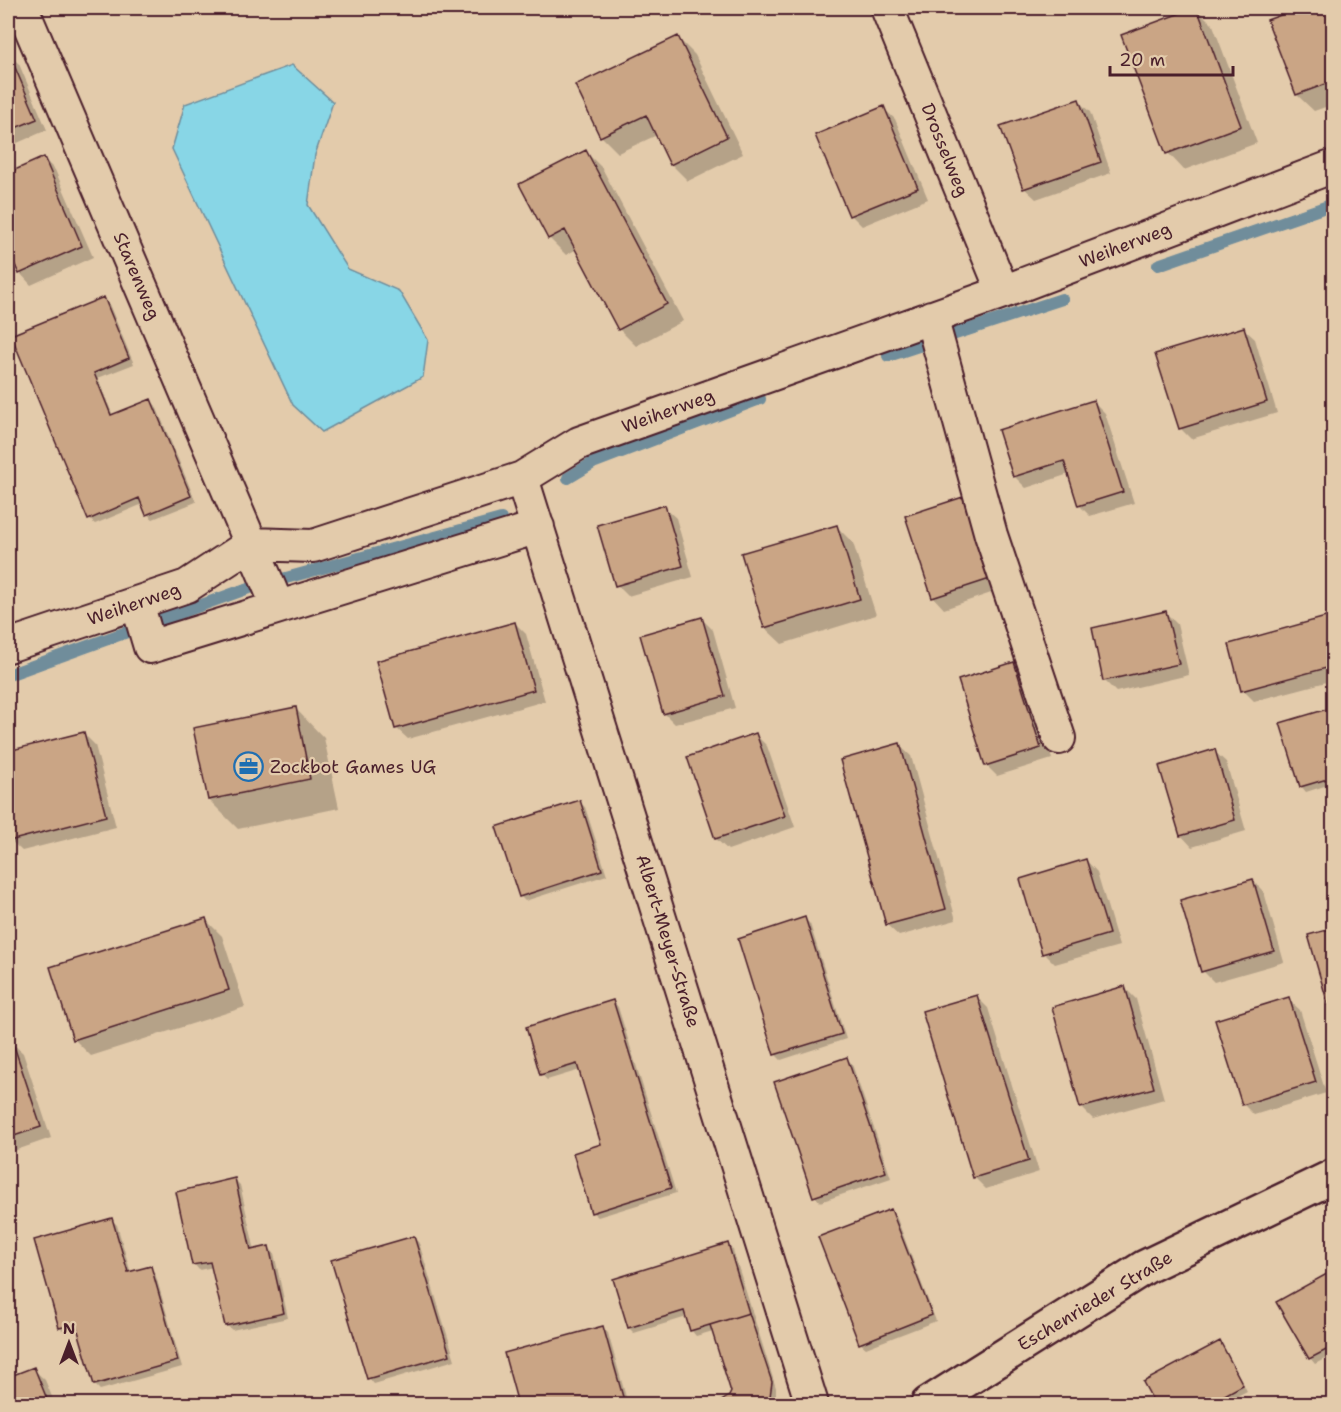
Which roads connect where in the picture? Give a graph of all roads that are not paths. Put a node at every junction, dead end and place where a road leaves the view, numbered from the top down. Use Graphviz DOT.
graph roads {
  1 [pos="22,8"];
  2 [pos="887,8"];
  3 [pos="1334,166"];
  4 [pos="1003,292"];
  5 [pos="935,333"];
  6 [pos="522,478"];
  7 [pos="538,527"];
  8 [pos="255,553"];
  9 [pos="276,603"];
  10 [pos="141,617"];
  11 [pos="8,646"];
  12 [pos="1059,738"];
  13 [pos="1334,1176"];
  14 [pos="812,1404"];
  15 [pos="927,1404"];
  1 -- 8 [label="street, Starenweg"];
  2 -- 4 [label="street, Drosselweg"];
  3 -- 4 [label="street, Weiherweg"];
  4 -- 5 [label="street, Weiherweg"];
  5 -- 6 [label="street, Weiherweg"];
  5 -- 12 [label="street"];
  6 -- 7 [label="street, Albert-Meyer-Straße"];
  6 -- 8 [label="street, Weiherweg"];
  7 -- 9 [label="street"];
  7 -- 14 [label="street, Albert-Meyer-Straße"];
  8 -- 9 [label="street, Starenweg"];
  8 -- 10 [label="street, Weiherweg"];
  9 -- 10 [label="street"];
  10 -- 11 [label="street, Weiherweg"];
  13 -- 15 [label="street, Eschenrieder Straße"];
}
